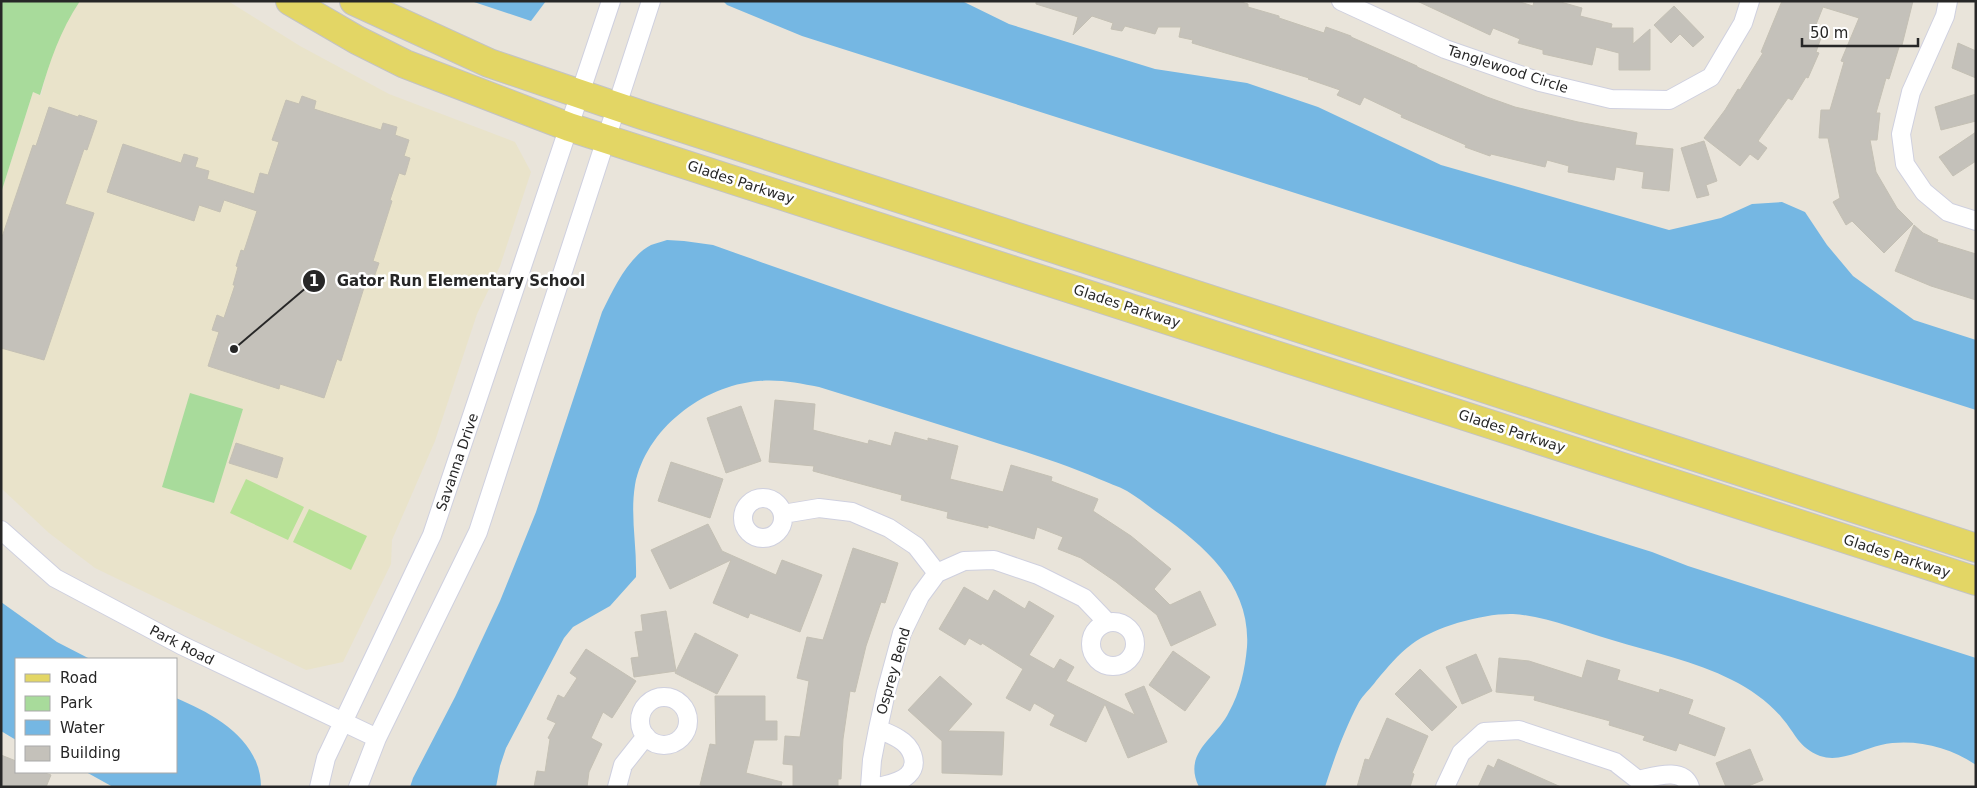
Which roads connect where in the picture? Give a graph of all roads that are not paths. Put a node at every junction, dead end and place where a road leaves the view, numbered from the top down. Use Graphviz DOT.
graph roads {
  1 [pos="290,1"];
  2 [pos="354,1"];
  3 [pos="611,1"];
  4 [pos="652,1"];
  5 [pos="1341,1"];
  6 [pos="1750,1"];
  7 [pos="1948,1"];
  8 [pos="580,94"];
  9 [pos="617,107"];
  10 [pos="569,128"];
  11 [pos="607,138"];
  12 [pos="1976,221"];
  13 [pos="783,514"];
  14 [pos="1,530"];
  15 [pos="1976,548"];
  16 [pos="937,572"];
  17 [pos="1976,581"];
  18 [pos="1107,622"];
  19 [pos="344,721"];
  20 [pos="878,729"];
  21 [pos="646,736"];
  22 [pos="377,738"];
  23 [pos="1640,783"];
  24 [pos="319,787"];
  25 [pos="358,787"];
  26 [pos="617,787"];
  27 [pos="870,787"];
  28 [pos="879,787"];
  29 [pos="1445,787"];
  30 [pos="1690,787"];
  1 -- 10 [label="main road, Glades Parkway"];
  2 -- 8 [label="main road"];
  3 -- 8 [label="street, Savanna Drive"];
  4 -- 9 [label="street"];
  5 -- 6 [label="street, Tanglewood Circle"];
  7 -- 12 [label="street"];
  8 -- 9 [label="main road"];
  8 -- 10 [label="street, Savanna Drive"];
  9 -- 11 [label="street"];
  9 -- 15 [label="main road"];
  10 -- 11 [label="main road, Glades Parkway"];
  10 -- 19 [label="street, Savanna Drive"];
  11 -- 17 [label="main road, Glades Parkway"];
  11 -- 22 [label="street"];
  13 -- 16 [label="street"];
  14 -- 19 [label="street, Park Road"];
  16 -- 18 [label="street"];
  16 -- 20 [label="street, Osprey Bend"];
  19 -- 22 [label="street, Park Road"];
  19 -- 24 [label="street, Savanna Drive"];
  20 -- 27 [label="street, Osprey Bend"];
  20 -- 28 [label="street, Osprey Bend"];
  21 -- 26 [label="street"];
  22 -- 25 [label="street"];
  23 -- 29 [label="street"];
  23 -- 30 [label="street"];
}
